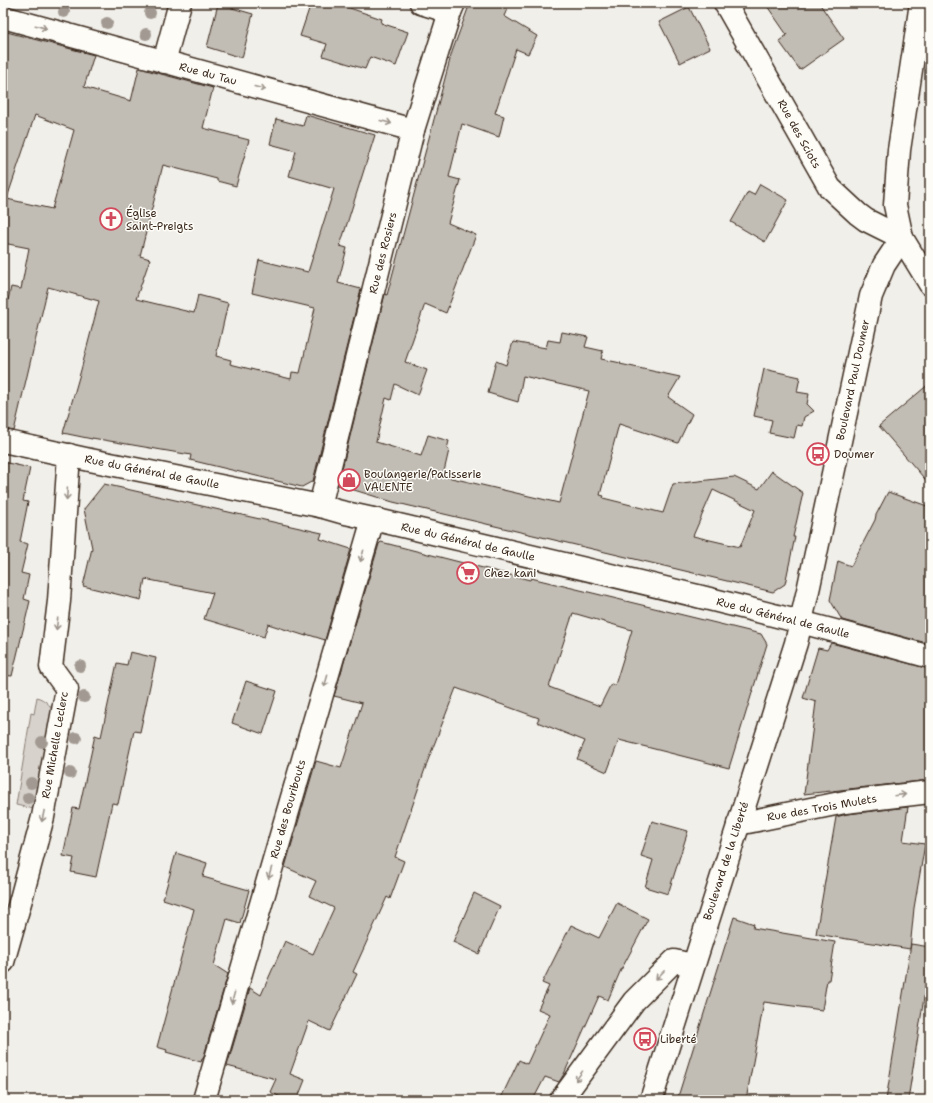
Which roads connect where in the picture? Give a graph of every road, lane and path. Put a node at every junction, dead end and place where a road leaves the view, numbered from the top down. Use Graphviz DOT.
graph roads {
  1 [pos="180,3"];
  2 [pos="422,3"];
  3 [pos="725,3"];
  4 [pos="921,3"];
  5 [pos="452,7"];
  6 [pos="3,17"];
  7 [pos="164,62"];
  8 [pos="413,130"];
  9 [pos="902,238"];
  10 [pos="930,284"];
  11 [pos="3,441"];
  12 [pos="69,455"];
  13 [pos="320,506"];
  14 [pos="373,519"];
  15 [pos="800,622"];
  16 [pos="930,657"];
  17 [pos="930,792"];
  18 [pos="738,824"];
  19 [pos="3,962"];
  20 [pos="694,965"];
  21 [pos="204,1100"];
  22 [pos="561,1100"];
  23 [pos="651,1100"];
  1 -- 7 [label="street"];
  2 -- 5 [label="street"];
  3 -- 9 [label="street, Rue des Sciots"];
  4 -- 9 [label="street"];
  5 -- 8 [label="street, Rue des Rosiers"];
  6 -- 7 [label="street, Rue du Tau, one-way"];
  7 -- 8 [label="street, Rue du Tau, one-way"];
  8 -- 13 [label="street, Rue des Rosiers"];
  9 -- 10 [label="street"];
  9 -- 15 [label="street, Boulevard Paul Doumer"];
  11 -- 12 [label="street, Rue du Général de Gaulle"];
  12 -- 13 [label="street, Rue du Général de Gaulle"];
  12 -- 19 [label="street, Rue Michelle Leclerc, one-way"];
  13 -- 14 [label="street, Rue du Général de Gaulle"];
  14 -- 15 [label="street, Rue du Général de Gaulle"];
  14 -- 21 [label="street, Rue des Bouribouts, one-way"];
  15 -- 16 [label="street, Rue du Général de Gaulle"];
  15 -- 18 [label="street, Boulevard de la Liberté"];
  18 -- 17 [label="street, Rue des Trois Mulets, one-way"];
  18 -- 20 [label="street, Boulevard de la Liberté"];
  20 -- 22 [label="street, one-way"];
  20 -- 23 [label="street, Boulevard de la Liberté"];
}
